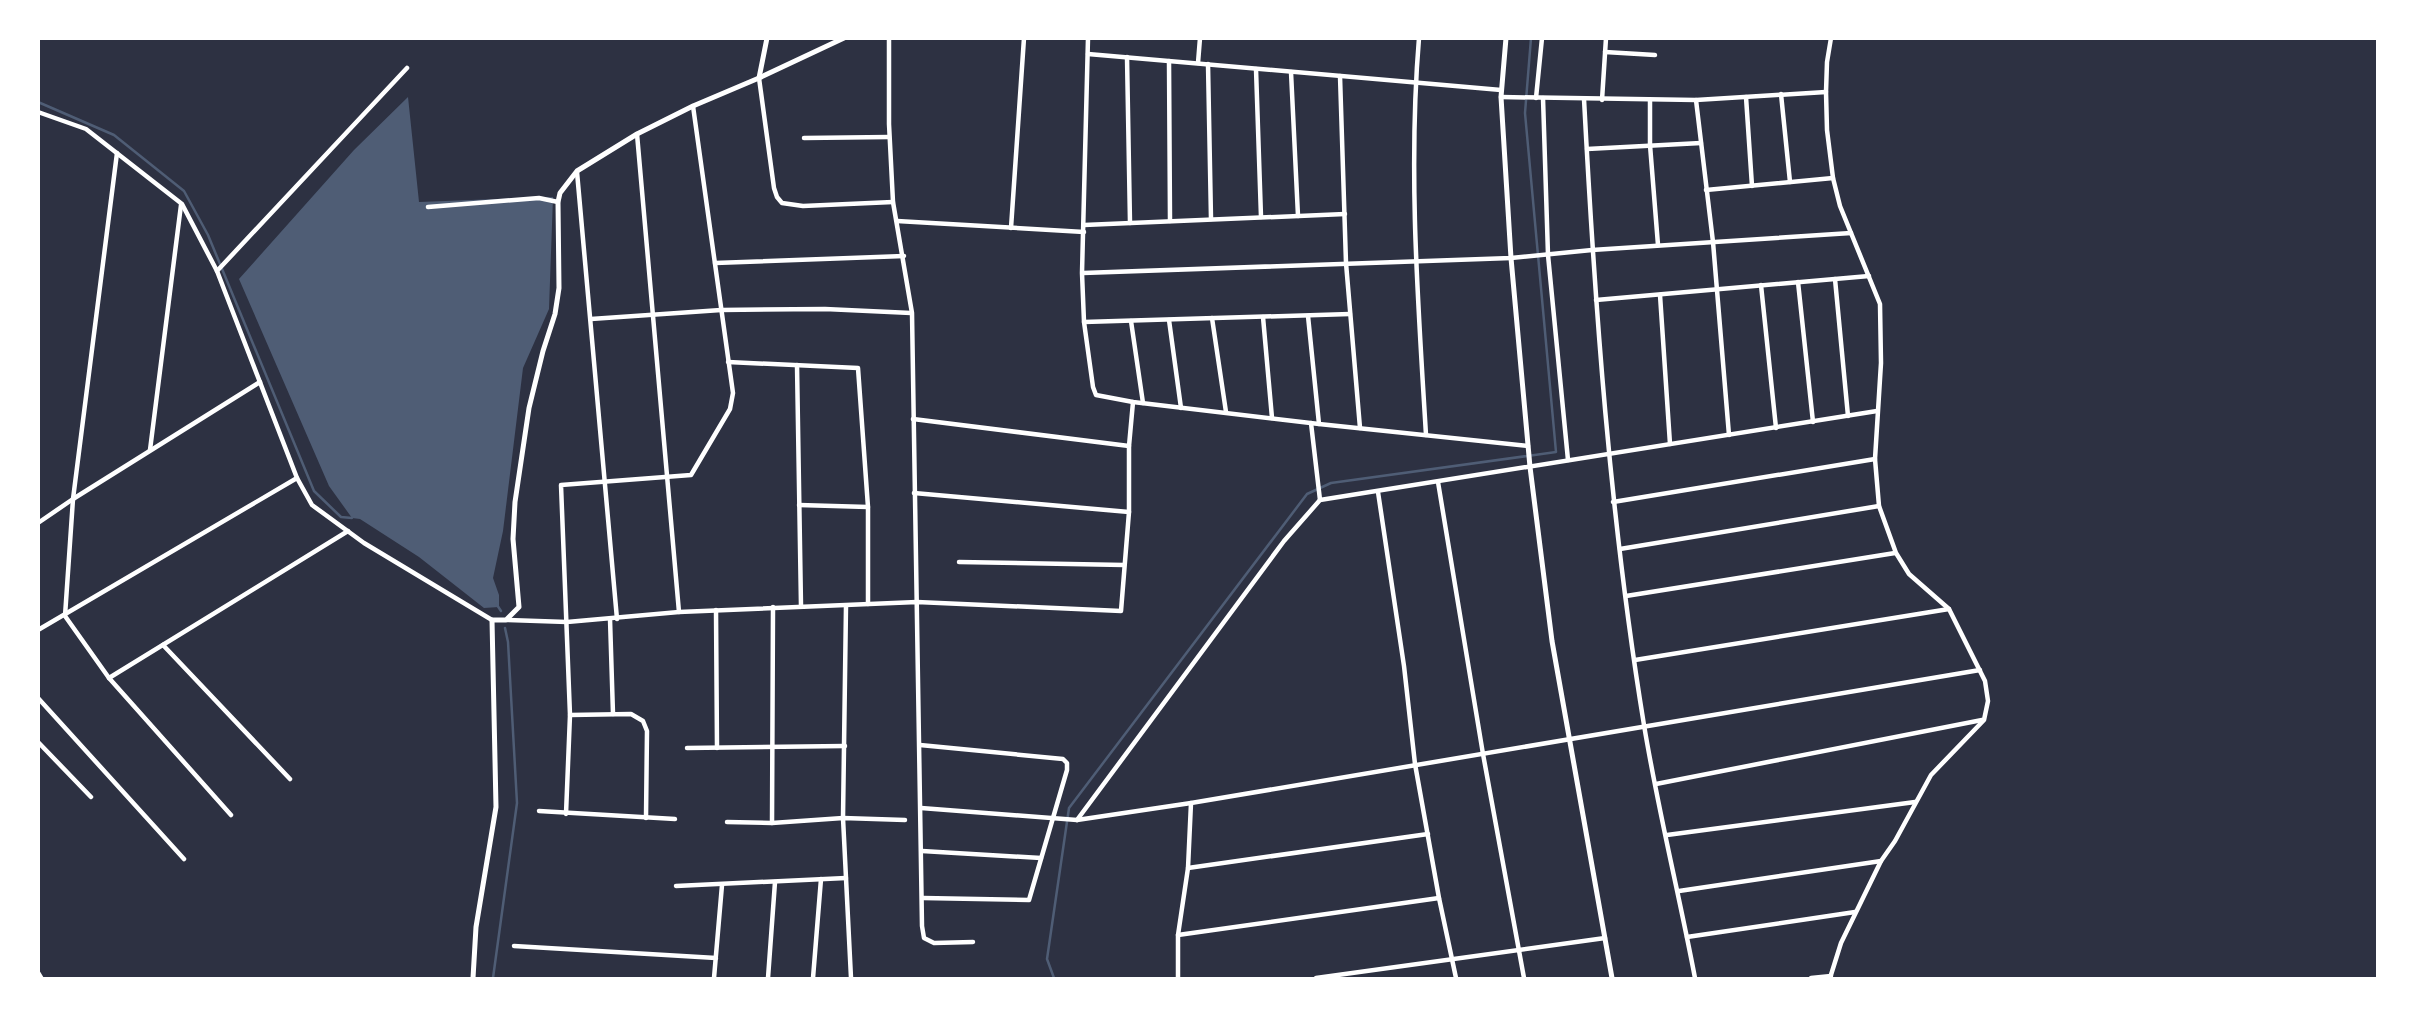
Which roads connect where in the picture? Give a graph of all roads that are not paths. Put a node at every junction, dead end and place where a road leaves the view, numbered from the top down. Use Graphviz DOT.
graph roads {
  1 [pos="767,38"];
  2 [pos="844,38"];
  3 [pos="889,38"];
  4 [pos="1024,38"];
  5 [pos="1088,38"];
  6 [pos="1200,38"];
  7 [pos="1419,38"];
  8 [pos="1506,38"];
  9 [pos="1542,38"];
  10 [pos="1606,38"];
  11 [pos="1831,38"];
  12 [pos="1605,52"];
  13 [pos="1088,54"];
  14 [pos="1655,55"];
  15 [pos="1127,57"];
  16 [pos="1170,61"];
  17 [pos="1198,63"];
  18 [pos="1208,64"];
  19 [pos="407,68"];
  20 [pos="1256,69"];
  21 [pos="1291,72"];
  22 [pos="1340,76"];
  23 [pos="759,78"];
  24 [pos="1415,83"];
  25 [pos="1826,92"];
  26 [pos="1501,93"];
  27 [pos="1781,94"];
  28 [pos="1746,97"];
  29 [pos="1539,98"];
  30 [pos="1584,99"];
  31 [pos="1602,100"];
  32 [pos="1650,100"];
  33 [pos="1696,100"];
  34 [pos="693,106"];
  35 [pos="38,112"];
  36 [pos="637,134"];
  37 [pos="889,137"];
  38 [pos="804,138"];
  39 [pos="1701,143"];
  40 [pos="1650,145"];
  41 [pos="1587,149"];
  42 [pos="117,153"];
  43 [pos="577,171"];
  44 [pos="1833,178"];
  45 [pos="1790,182"];
  46 [pos="1752,186"];
  47 [pos="1706,190"];
  48 [pos="558,202"];
  49 [pos="893,202"];
  50 [pos="182,204"];
  51 [pos="428,207"];
  52 [pos="1345,214"];
  53 [pos="1298,216"];
  54 [pos="1261,217"];
  55 [pos="1210,219"];
  56 [pos="897,221"];
  57 [pos="1170,221"];
  58 [pos="1130,223"];
  59 [pos="1084,225"];
  60 [pos="1011,228"];
  61 [pos="1084,232"];
  62 [pos="1850,233"];
  63 [pos="1713,242"];
  64 [pos="1658,245"];
  65 [pos="1592,250"];
  66 [pos="1548,255"];
  67 [pos="904,256"];
  68 [pos="1511,258"];
  69 [pos="1415,261"];
  70 [pos="715,263"];
  71 [pos="1346,263"];
  72 [pos="217,271"];
  73 [pos="1082,273"];
  74 [pos="1869,276"];
  75 [pos="1835,279"];
  76 [pos="1798,282"];
  77 [pos="1761,285"];
  78 [pos="1716,289"];
  79 [pos="1660,295"];
  80 [pos="1596,300"];
  81 [pos="721,310"];
  82 [pos="912,313"];
  83 [pos="1350,314"];
  84 [pos="653,316"];
  85 [pos="1308,316"];
  86 [pos="1263,317"];
  87 [pos="1212,318"];
  88 [pos="591,319"];
  89 [pos="1169,320"];
  90 [pos="1131,321"];
  91 [pos="1084,322"];
  92 [pos="729,362"];
  93 [pos="797,365"];
  94 [pos="260,382"];
  95 [pos="1133,402"];
  96 [pos="1143,403"];
  97 [pos="1181,408"];
  98 [pos="1877,411"];
  99 [pos="1226,412"];
  100 [pos="1848,416"];
  101 [pos="1272,418"];
  102 [pos="913,419"];
  103 [pos="1813,422"];
  104 [pos="1311,423"];
  105 [pos="1319,424"];
  106 [pos="1360,428"];
  107 [pos="1776,428"];
  108 [pos="1426,435"];
  109 [pos="1729,435"];
  110 [pos="1670,444"];
  111 [pos="1129,446"];
  112 [pos="1529,446"];
  113 [pos="150,451"];
  114 [pos="1609,455"];
  115 [pos="1875,459"];
  116 [pos="1568,461"];
  117 [pos="1530,467"];
  118 [pos="297,478"];
  119 [pos="667,478"];
  120 [pos="605,482"];
  121 [pos="1438,482"];
  122 [pos="1377,492"];
  123 [pos="915,493"];
  124 [pos="73,499"];
  125 [pos="1320,500"];
  126 [pos="1614,502"];
  127 [pos="799,505"];
  128 [pos="1879,506"];
  129 [pos="867,507"];
  130 [pos="1129,512"];
  131 [pos="38,523"];
  132 [pos="348,531"];
  133 [pos="1620,549"];
  134 [pos="1895,553"];
  135 [pos="959,562"];
  136 [pos="1124,565"];
  137 [pos="1626,596"];
  138 [pos="917,602"];
  139 [pos="868,604"];
  140 [pos="801,606"];
  141 [pos="846,606"];
  142 [pos="773,607"];
  143 [pos="1949,609"];
  144 [pos="716,610"];
  145 [pos="679,612"];
  146 [pos="65,616"];
  147 [pos="610,619"];
  148 [pos="617,619"];
  149 [pos="492,620"];
  150 [pos="506,620"];
  151 [pos="567,622"];
  152 [pos="38,630"];
  153 [pos="163,645"];
  154 [pos="1635,660"];
  155 [pos="1980,670"];
  156 [pos="109,678"];
  157 [pos="38,698"];
  158 [pos="613,714"];
  159 [pos="570,715"];
  160 [pos="1984,720"];
  161 [pos="1644,726"];
  162 [pos="1570,738"];
  163 [pos="38,742"];
  164 [pos="920,745"];
  165 [pos="845,746"];
  166 [pos="687,748"];
  167 [pos="717,748"];
  168 [pos="772,748"];
  169 [pos="1483,754"];
  170 [pos="1415,764"];
  171 [pos="290,779"];
  172 [pos="1656,784"];
  173 [pos="91,797"];
  174 [pos="1915,802"];
  175 [pos="1191,803"];
  176 [pos="921,808"];
  177 [pos="539,811"];
  178 [pos="566,814"];
  179 [pos="230,815"];
  180 [pos="646,818"];
  181 [pos="843,818"];
  182 [pos="675,819"];
  183 [pos="1056,819"];
  184 [pos="905,820"];
  185 [pos="1074,820"];
  186 [pos="727,822"];
  187 [pos="772,823"];
  188 [pos="1428,834"];
  189 [pos="1667,835"];
  190 [pos="922,850"];
  191 [pos="1041,858"];
  192 [pos="184,859"];
  193 [pos="1881,861"];
  194 [pos="1188,868"];
  195 [pos="846,878"];
  196 [pos="821,879"];
  197 [pos="775,882"];
  198 [pos="722,885"];
  199 [pos="676,886"];
  200 [pos="1679,891"];
  201 [pos="923,898"];
  202 [pos="1439,898"];
  203 [pos="1855,912"];
  204 [pos="1178,935"];
  205 [pos="1687,937"];
  206 [pos="1605,938"];
  207 [pos="973,942"];
  208 [pos="514,946"];
  209 [pos="1518,951"];
  210 [pos="716,958"];
  211 [pos="1452,959"];
  212 [pos="38,973"];
  213 [pos="1831,977"];
  214 [pos="41,978"];
  215 [pos="473,978"];
  216 [pos="714,978"];
  217 [pos="768,978"];
  218 [pos="813,978"];
  219 [pos="851,978"];
  220 [pos="1178,978"];
  221 [pos="1316,978"];
  222 [pos="1456,978"];
  223 [pos="1524,978"];
  224 [pos="1612,978"];
  225 [pos="1695,978"];
  226 [pos="1811,978"];
  1 -- 23 [label="street"];
  2 -- 23 [label="street"];
  3 -- 37 [label="street"];
  4 -- 60 [label="street"];
  5 -- 13 [label="street"];
  6 -- 17 [label="street"];
  7 -- 24 [label="street"];
  8 -- 26 [label="street"];
  9 -- 29 [label="street"];
  10 -- 12 [label="street"];
  11 -- 25 [label="street"];
  12 -- 14 [label="street"];
  12 -- 31 [label="street"];
  13 -- 15 [label="street"];
  13 -- 59 [label="street"];
  15 -- 16 [label="street"];
  15 -- 58 [label="street"];
  16 -- 17 [label="street"];
  16 -- 57 [label="street"];
  17 -- 18 [label="street"];
  18 -- 20 [label="street"];
  18 -- 55 [label="street"];
  19 -- 72 [label="street"];
  20 -- 21 [label="street"];
  20 -- 54 [label="street"];
  21 -- 22 [label="street"];
  21 -- 53 [label="street"];
  22 -- 24 [label="street"];
  22 -- 52 [label="street"];
  23 -- 34 [label="street"];
  23 -- 49 [label="street"];
  24 -- 26 [label="street"];
  24 -- 69 [label="street"];
  25 -- 27 [label="street"];
  25 -- 44 [label="street"];
  26 -- 29 [label="street"];
  26 -- 68 [label="street"];
  27 -- 28 [label="street"];
  27 -- 45 [label="street"];
  28 -- 33 [label="street"];
  28 -- 46 [label="street"];
  29 -- 30 [label="street"];
  29 -- 66 [label="street"];
  30 -- 31 [label="street"];
  30 -- 41 [label="street"];
  31 -- 32 [label="street"];
  32 -- 33 [label="street"];
  32 -- 40 [label="street"];
  33 -- 39 [label="street"];
  34 -- 36 [label="street"];
  34 -- 70 [label="street"];
  35 -- 42 [label="street"];
  36 -- 43 [label="street"];
  36 -- 84 [label="street"];
  37 -- 38 [label="street"];
  37 -- 49 [label="street"];
  39 -- 40 [label="street"];
  39 -- 47 [label="street"];
  40 -- 41 [label="street"];
  40 -- 64 [label="street"];
  41 -- 65 [label="street"];
  42 -- 50 [label="street"];
  42 -- 124 [label="street"];
  43 -- 48 [label="street"];
  43 -- 88 [label="street"];
  44 -- 45 [label="street"];
  44 -- 62 [label="street"];
  45 -- 46 [label="street"];
  46 -- 47 [label="street"];
  47 -- 63 [label="street"];
  48 -- 51 [label="street"];
  48 -- 150 [label="street"];
  49 -- 56 [label="street"];
  50 -- 72 [label="street"];
  50 -- 113 [label="street"];
  52 -- 53 [label="street"];
  52 -- 71 [label="street"];
  53 -- 54 [label="street"];
  54 -- 55 [label="street"];
  55 -- 57 [label="street"];
  56 -- 60 [label="street"];
  56 -- 67 [label="street"];
  57 -- 58 [label="street"];
  58 -- 59 [label="street"];
  59 -- 61 [label="street"];
  60 -- 61 [label="street"];
  61 -- 73 [label="street"];
  62 -- 63 [label="street"];
  62 -- 74 [label="street"];
  63 -- 64 [label="street"];
  63 -- 78 [label="street"];
  64 -- 65 [label="street"];
  65 -- 66 [label="street"];
  65 -- 80 [label="street"];
  66 -- 68 [label="street"];
  66 -- 116 [label="street"];
  67 -- 70 [label="street"];
  67 -- 82 [label="street"];
  68 -- 69 [label="street"];
  68 -- 112 [label="street"];
  69 -- 71 [label="street"];
  69 -- 108 [label="street"];
  70 -- 81 [label="street"];
  71 -- 73 [label="street"];
  71 -- 83 [label="street"];
  72 -- 94 [label="street"];
  73 -- 91 [label="street"];
  74 -- 75 [label="street"];
  74 -- 98 [label="street"];
  75 -- 76 [label="street"];
  75 -- 100 [label="street"];
  76 -- 77 [label="street"];
  76 -- 103 [label="street"];
  77 -- 78 [label="street"];
  77 -- 107 [label="street"];
  78 -- 79 [label="street"];
  78 -- 109 [label="street"];
  79 -- 80 [label="street"];
  79 -- 110 [label="street"];
  80 -- 114 [label="street"];
  81 -- 82 [label="street"];
  81 -- 84 [label="street"];
  81 -- 92 [label="street"];
  82 -- 102 [label="street"];
  83 -- 85 [label="street"];
  83 -- 106 [label="street"];
  84 -- 88 [label="street"];
  84 -- 119 [label="street"];
  85 -- 86 [label="street"];
  85 -- 105 [label="street"];
  86 -- 87 [label="street"];
  86 -- 101 [label="street"];
  87 -- 89 [label="street"];
  87 -- 99 [label="street"];
  88 -- 120 [label="street"];
  89 -- 90 [label="street"];
  89 -- 97 [label="street"];
  90 -- 91 [label="street"];
  90 -- 96 [label="street"];
  91 -- 95 [label="street"];
  92 -- 93 [label="street"];
  92 -- 119 [label="street"];
  93 -- 127 [label="street"];
  93 -- 129 [label="street"];
  94 -- 113 [label="street"];
  94 -- 118 [label="street"];
  95 -- 96 [label="street"];
  95 -- 111 [label="street"];
  96 -- 97 [label="street"];
  97 -- 99 [label="street"];
  98 -- 100 [label="street"];
  98 -- 115 [label="street"];
  99 -- 101 [label="street"];
  100 -- 103 [label="street"];
  101 -- 104 [label="street"];
  102 -- 111 [label="street"];
  102 -- 123 [label="street"];
  103 -- 107 [label="street"];
  104 -- 105 [label="street"];
  104 -- 125 [label="street"];
  105 -- 106 [label="street"];
  106 -- 108 [label="street"];
  107 -- 109 [label="street"];
  108 -- 112 [label="street"];
  109 -- 110 [label="street"];
  110 -- 114 [label="street"];
  111 -- 130 [label="street"];
  112 -- 117 [label="street"];
  113 -- 124 [label="street"];
  114 -- 116 [label="street"];
  114 -- 126 [label="street"];
  115 -- 126 [label="street"];
  115 -- 128 [label="street"];
  116 -- 117 [label="street"];
  117 -- 121 [label="street"];
  117 -- 162 [label="street"];
  118 -- 132 [label="street"];
  118 -- 146 [label="street"];
  119 -- 120 [label="street"];
  119 -- 145 [label="street"];
  120 -- 148 [label="street"];
  120 -- 151 [label="street"];
  121 -- 122 [label="street"];
  121 -- 169 [label="street"];
  122 -- 125 [label="street"];
  122 -- 170 [label="street"];
  123 -- 130 [label="street"];
  123 -- 138 [label="street"];
  124 -- 131 [label="street"];
  124 -- 146 [label="street"];
  125 -- 185 [label="street"];
  126 -- 133 [label="street"];
  127 -- 129 [label="street"];
  127 -- 140 [label="street"];
  128 -- 133 [label="street"];
  128 -- 134 [label="street"];
  129 -- 139 [label="street"];
  130 -- 136 [label="street"];
  132 -- 149 [label="street"];
  132 -- 153 [label="street"];
  133 -- 137 [label="street"];
  134 -- 137 [label="street"];
  134 -- 143 [label="street"];
  135 -- 136 [label="street"];
  136 -- 138 [label="street"];
  137 -- 154 [label="street"];
  138 -- 139 [label="street"];
  138 -- 164 [label="street"];
  139 -- 141 [label="street"];
  140 -- 141 [label="street"];
  140 -- 142 [label="street"];
  141 -- 165 [label="street"];
  142 -- 144 [label="street"];
  142 -- 168 [label="street"];
  143 -- 154 [label="street"];
  143 -- 155 [label="street"];
  144 -- 145 [label="street"];
  144 -- 167 [label="street"];
  145 -- 148 [label="street"];
  146 -- 152 [label="street"];
  146 -- 156 [label="street"];
  147 -- 148 [label="street"];
  147 -- 151 [label="street"];
  147 -- 158 [label="street"];
  149 -- 150 [label="street"];
  149 -- 215 [label="street"];
  150 -- 151 [label="street"];
  151 -- 159 [label="street"];
  153 -- 156 [label="street"];
  153 -- 171 [label="street"];
  154 -- 161 [label="street"];
  155 -- 160 [label="street"];
  155 -- 161 [label="street"];
  156 -- 179 [label="street"];
  157 -- 192 [label="street"];
  158 -- 159 [label="street"];
  158 -- 180 [label="street"];
  159 -- 178 [label="street"];
  160 -- 172 [label="street"];
  160 -- 174 [label="street"];
  161 -- 162 [label="street"];
  161 -- 172 [label="street"];
  162 -- 169 [label="street"];
  162 -- 206 [label="street"];
  163 -- 173 [label="street"];
  164 -- 176 [label="street"];
  164 -- 183 [label="street"];
  165 -- 168 [label="street"];
  165 -- 181 [label="street"];
  166 -- 167 [label="street"];
  167 -- 168 [label="street"];
  168 -- 187 [label="street"];
  169 -- 170 [label="street"];
  169 -- 209 [label="street"];
  170 -- 175 [label="street"];
  170 -- 188 [label="street"];
  172 -- 189 [label="street"];
  174 -- 189 [label="street"];
  174 -- 193 [label="street"];
  175 -- 185 [label="street"];
  175 -- 194 [label="street"];
  176 -- 183 [label="street"];
  176 -- 190 [label="street"];
  177 -- 178 [label="street"];
  178 -- 180 [label="street"];
  180 -- 182 [label="street"];
  181 -- 184 [label="street"];
  181 -- 187 [label="street"];
  181 -- 195 [label="street"];
  183 -- 185 [label="street"];
  183 -- 191 [label="street"];
  186 -- 187 [label="street"];
  188 -- 194 [label="street"];
  188 -- 202 [label="street"];
  189 -- 200 [label="street"];
  190 -- 191 [label="street"];
  190 -- 201 [label="street"];
  191 -- 201 [label="street"];
  193 -- 200 [label="street"];
  193 -- 203 [label="street"];
  194 -- 204 [label="street"];
  195 -- 196 [label="street"];
  195 -- 219 [label="street"];
  196 -- 197 [label="street"];
  196 -- 218 [label="street"];
  197 -- 198 [label="street"];
  197 -- 217 [label="street"];
  198 -- 199 [label="street"];
  198 -- 210 [label="street"];
  200 -- 205 [label="street"];
  201 -- 207 [label="street"];
  202 -- 204 [label="street"];
  202 -- 211 [label="street"];
  203 -- 205 [label="street"];
  203 -- 213 [label="street"];
  204 -- 220 [label="street"];
  205 -- 225 [label="street"];
  206 -- 209 [label="street"];
  206 -- 224 [label="street"];
  208 -- 210 [label="street"];
  209 -- 211 [label="street"];
  209 -- 223 [label="street"];
  210 -- 216 [label="street"];
  211 -- 221 [label="street"];
  211 -- 222 [label="street"];
  212 -- 214 [label="street"];
  213 -- 226 [label="street"];
}
